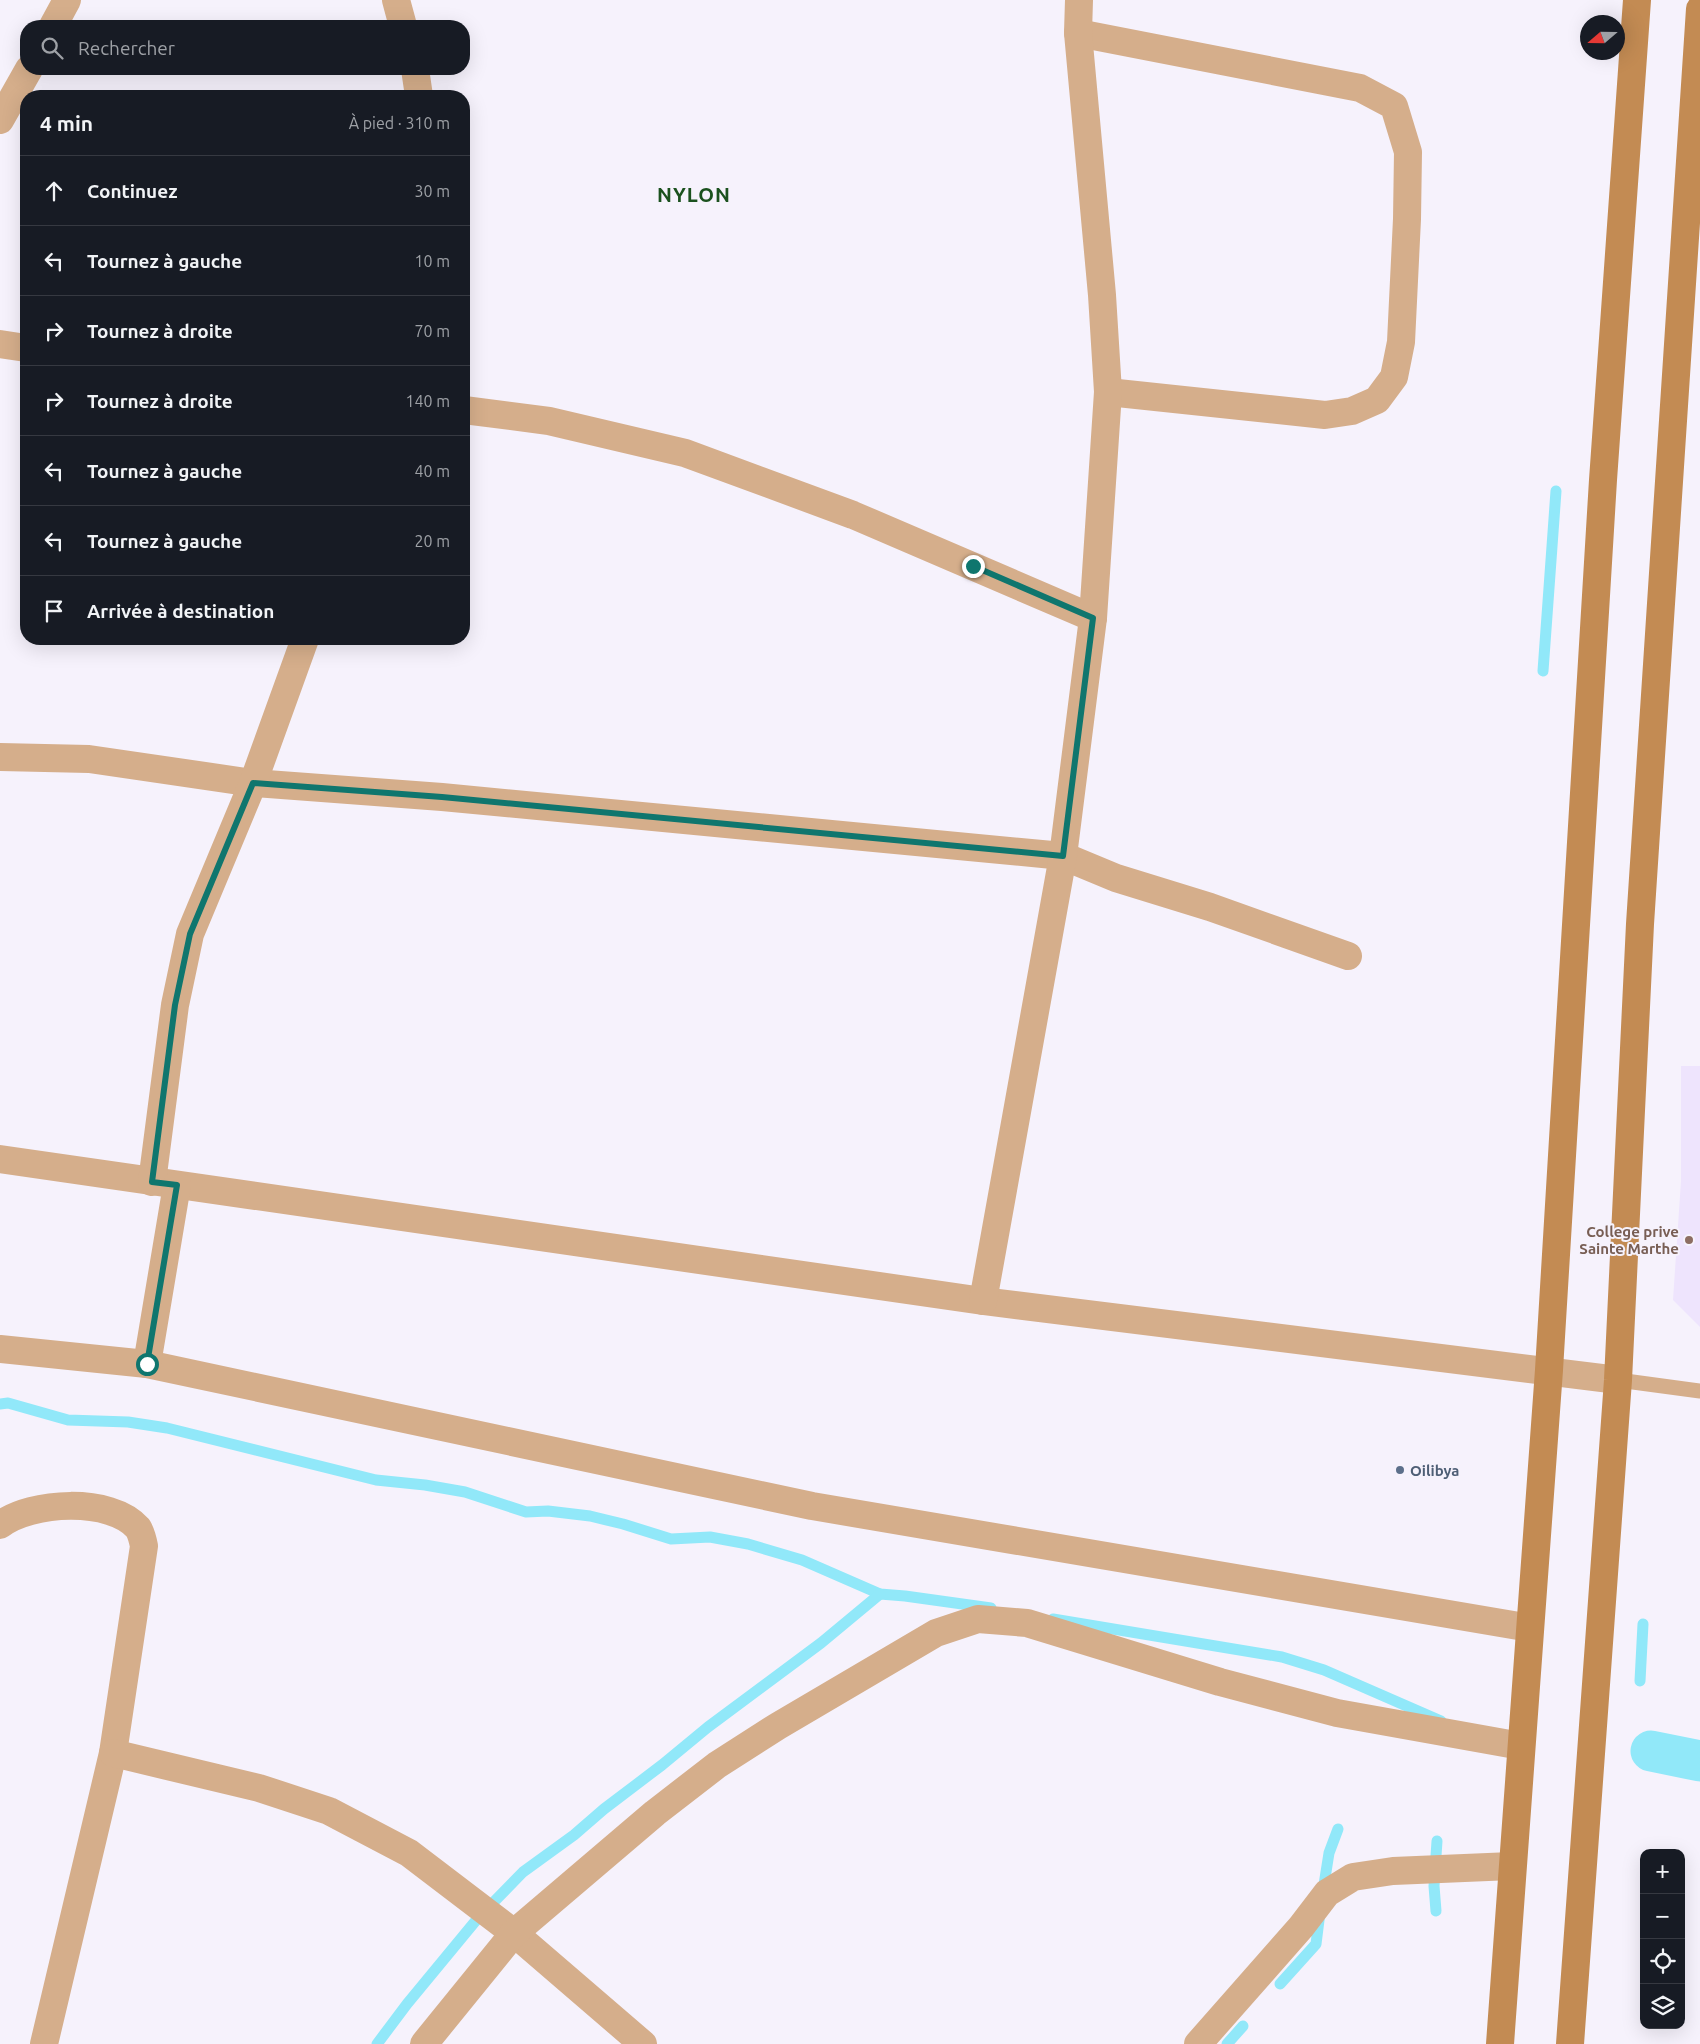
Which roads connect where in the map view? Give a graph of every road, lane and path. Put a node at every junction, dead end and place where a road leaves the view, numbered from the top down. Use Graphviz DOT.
graph roads {
  1 [pos="67,0"];
  2 [pos="396,0"];
  3 [pos="1079,0"];
  4 [pos="1637,0"];
  5 [pos="1700,9"];
  6 [pos="56,20"];
  7 [pos="401,20"];
  8 [pos="1078,33"];
  9 [pos="26,75"];
  10 [pos="416,75"];
  11 [pos="418,90"];
  12 [pos="0,120"];
  13 [pos="0,344"];
  14 [pos="20,347"];
  15 [pos="1108,392"];
  16 [pos="470,411"];
  17 [pos="1093,618"];
  18 [pos="304,645"];
  19 [pos="0,757"];
  20 [pos="253,783"];
  21 [pos="1063,856"];
  22 [pos="1348,956"];
  23 [pos="0,1159"];
  24 [pos="165,1184"];
  25 [pos="983,1301"];
  26 [pos="0,1349"];
  27 [pos="147,1364"];
  28 [pos="1549,1370"];
  29 [pos="1618,1380"];
  30 [pos="1700,1391"];
  31 [pos="0,1524"];
  32 [pos="1530,1628"];
  33 [pos="1521,1746"];
  34 [pos="113,1752"];
  35 [pos="1512,1866"];
  36 [pos="514,1932"];
  37 [pos="44,2044"];
  38 [pos="424,2044"];
  39 [pos="643,2044"];
  40 [pos="1198,2044"];
  41 [pos="1500,2044"];
  42 [pos="1570,2044"];
  1 -- 6 [label="street"];
  2 -- 7 [label="street"];
  3 -- 8 [label="street"];
  4 -- 28 [label="main road"];
  5 -- 29 [label="main road"];
  8 -- 15 [label="street"];
  8 -- 15 [label="street"];
  9 -- 12 [label="street"];
  10 -- 11 [label="street"];
  13 -- 14 [label="street"];
  15 -- 17 [label="street"];
  16 -- 17 [label="street"];
  17 -- 21 [label="street"];
  18 -- 20 [label="street"];
  19 -- 20 [label="street"];
  20 -- 21 [label="street"];
  20 -- 24 [label="street"];
  21 -- 22 [label="street"];
  21 -- 25 [label="street"];
  23 -- 24 [label="street"];
  24 -- 25 [label="street"];
  24 -- 27 [label="street"];
  25 -- 28 [label="street"];
  26 -- 27 [label="street"];
  27 -- 32 [label="street"];
  28 -- 29 [label="street"];
  28 -- 32 [label="main road"];
  29 -- 30 [label="lane"];
  29 -- 42 [label="main road"];
  31 -- 34 [label="street"];
  32 -- 33 [label="main road"];
  33 -- 35 [label="main road"];
  33 -- 36 [label="street"];
  34 -- 36 [label="street"];
  34 -- 37 [label="street"];
  35 -- 40 [label="street"];
  35 -- 41 [label="main road"];
  36 -- 38 [label="street"];
  36 -- 39 [label="street"];
}
